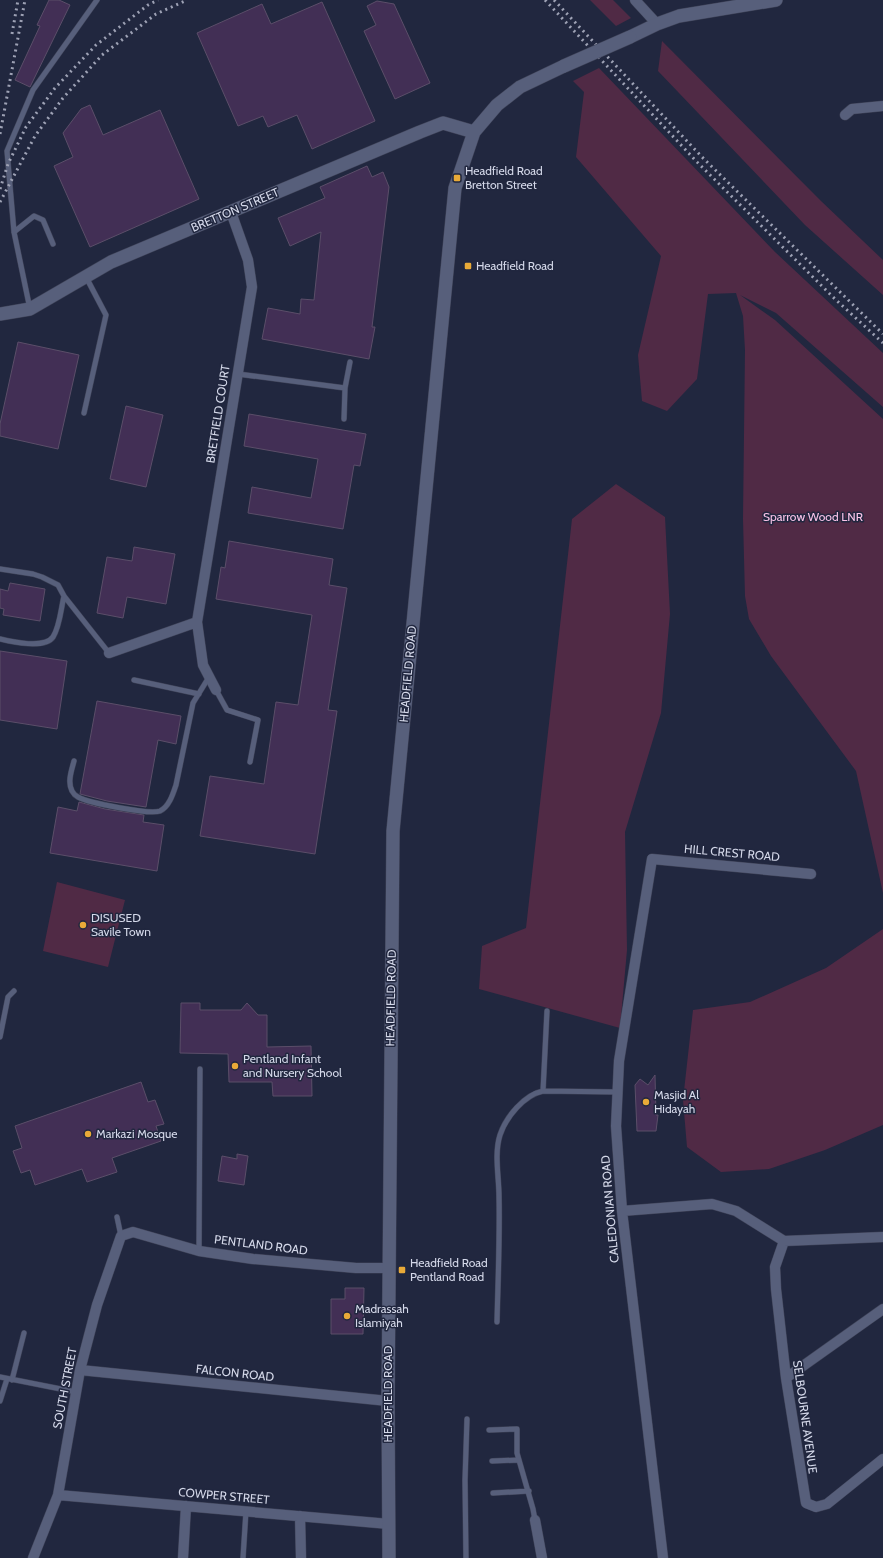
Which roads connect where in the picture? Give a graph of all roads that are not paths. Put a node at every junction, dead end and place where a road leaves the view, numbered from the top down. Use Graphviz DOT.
graph roads {
  1 [pos="97,0"];
  2 [pos="635,0"];
  3 [pos="776,0"];
  4 [pos="657,24"];
  5 [pos="883,106"];
  6 [pos="845,115"];
  7 [pos="474,132"];
  8 [pos="231,212"];
  9 [pos="14,232"];
  10 [pos="53,244"];
  11 [pos="86,277"];
  12 [pos="30,309"];
  13 [pos="0,314"];
  14 [pos="350,362"];
  15 [pos="238,374"];
  16 [pos="345,388"];
  17 [pos="84,413"];
  18 [pos="344,419"];
  19 [pos="0,568"];
  20 [pos="64,596"];
  21 [pos="197,622"];
  22 [pos="0,639"];
  23 [pos="109,653"];
  24 [pos="209,676"];
  25 [pos="134,680"];
  26 [pos="216,690"];
  27 [pos="199,694"];
  28 [pos="74,761"];
  29 [pos="250,762"];
  30 [pos="652,859"];
  31 [pos="811,874"];
  32 [pos="14,991"];
  33 [pos="547,1011"];
  34 [pos="0,1037"];
  35 [pos="200,1069"];
  36 [pos="543,1090"];
  37 [pos="617,1092"];
  38 [pos="622,1211"];
  39 [pos="117,1216"];
  40 [pos="121,1236"];
  41 [pos="883,1237"];
  42 [pos="784,1241"];
  43 [pos="199,1251"];
  44 [pos="389,1268"];
  45 [pos="883,1309"];
  46 [pos="497,1322"];
  47 [pos="24,1333"];
  48 [pos="80,1370"];
  49 [pos="0,1377"];
  50 [pos="786,1378"];
  51 [pos="9,1380"];
  52 [pos="76,1392"];
  53 [pos="0,1401"];
  54 [pos="388,1401"];
  55 [pos="467,1418"];
  56 [pos="489,1430"];
  57 [pos="883,1459"];
  58 [pos="519,1460"];
  59 [pos="492,1461"];
  60 [pos="529,1491"];
  61 [pos="493,1493"];
  62 [pos="58,1495"];
  63 [pos="186,1506"];
  64 [pos="246,1511"];
  65 [pos="300,1516"];
  66 [pos="535,1520"];
  67 [pos="389,1524"];
  68 [pos="33,1558"];
  69 [pos="183,1558"];
  70 [pos="243,1558"];
  71 [pos="301,1558"];
  72 [pos="389,1558"];
  73 [pos="466,1558"];
  74 [pos="542,1558"];
  75 [pos="663,1558"];
  1 -- 9 [label="lane"];
  2 -- 4 [label="street"];
  3 -- 4 [label="street, HEADFIELD ROAD"];
  4 -- 7 [label="street, HEADFIELD ROAD, bridge"];
  5 -- 6 [label="street"];
  7 -- 8 [label="street, BRETTON STREET"];
  7 -- 44 [label="street, HEADFIELD ROAD"];
  8 -- 11 [label="street, BRETTON STREET"];
  8 -- 15 [label="street, BRETFIELD COURT"];
  9 -- 10 [label="lane"];
  9 -- 12 [label="lane"];
  11 -- 12 [label="street, BRETTON STREET"];
  11 -- 17 [label="lane"];
  12 -- 13 [label="street, BRETTON STREET"];
  14 -- 16 [label="lane"];
  15 -- 16 [label="lane"];
  15 -- 21 [label="street, BRETFIELD COURT"];
  16 -- 18 [label="lane"];
  19 -- 20 [label="lane"];
  20 -- 22 [label="lane"];
  20 -- 23 [label="lane"];
  21 -- 23 [label="street"];
  21 -- 24 [label="street, BRETFIELD COURT"];
  24 -- 26 [label="street, BRETFIELD COURT"];
  24 -- 27 [label="lane"];
  25 -- 27 [label="lane"];
  26 -- 29 [label="lane"];
  27 -- 28 [label="lane"];
  30 -- 31 [label="street, HILL CREST ROAD"];
  30 -- 37 [label="street, CALEDONIAN ROAD"];
  32 -- 34 [label="lane"];
  33 -- 36 [label="lane"];
  35 -- 43 [label="lane"];
  36 -- 37 [label="lane"];
  36 -- 46 [label="lane"];
  37 -- 38 [label="street, CALEDONIAN ROAD"];
  38 -- 42 [label="street"];
  38 -- 75 [label="street, CALEDONIAN ROAD"];
  39 -- 40 [label="lane"];
  40 -- 43 [label="street, PENTLAND ROAD"];
  40 -- 48 [label="street, SOUTH STREET"];
  41 -- 42 [label="street"];
  42 -- 50 [label="street, SELBOURNE AVENUE"];
  43 -- 44 [label="street, PENTLAND ROAD"];
  44 -- 54 [label="street, HEADFIELD ROAD"];
  45 -- 50 [label="street"];
  47 -- 51 [label="lane"];
  48 -- 52 [label="street, SOUTH STREET"];
  48 -- 54 [label="street, FALCON ROAD"];
  49 -- 51 [label="lane"];
  50 -- 57 [label="street, SELBOURNE AVENUE"];
  51 -- 52 [label="lane"];
  51 -- 53 [label="lane"];
  52 -- 62 [label="street, SOUTH STREET"];
  54 -- 67 [label="street, HEADFIELD ROAD"];
  55 -- 73 [label="lane"];
  56 -- 58 [label="lane"];
  58 -- 59 [label="lane"];
  58 -- 60 [label="lane"];
  60 -- 61 [label="lane"];
  60 -- 66 [label="lane"];
  62 -- 63 [label="street, COWPER STREET"];
  62 -- 68 [label="street, SOUTH STREET"];
  63 -- 64 [label="street, COWPER STREET"];
  63 -- 69 [label="street"];
  64 -- 65 [label="street, COWPER STREET"];
  64 -- 70 [label="lane"];
  65 -- 67 [label="street, COWPER STREET"];
  65 -- 71 [label="street"];
  66 -- 74 [label="street"];
  67 -- 72 [label="street, HEADFIELD ROAD"];
}
